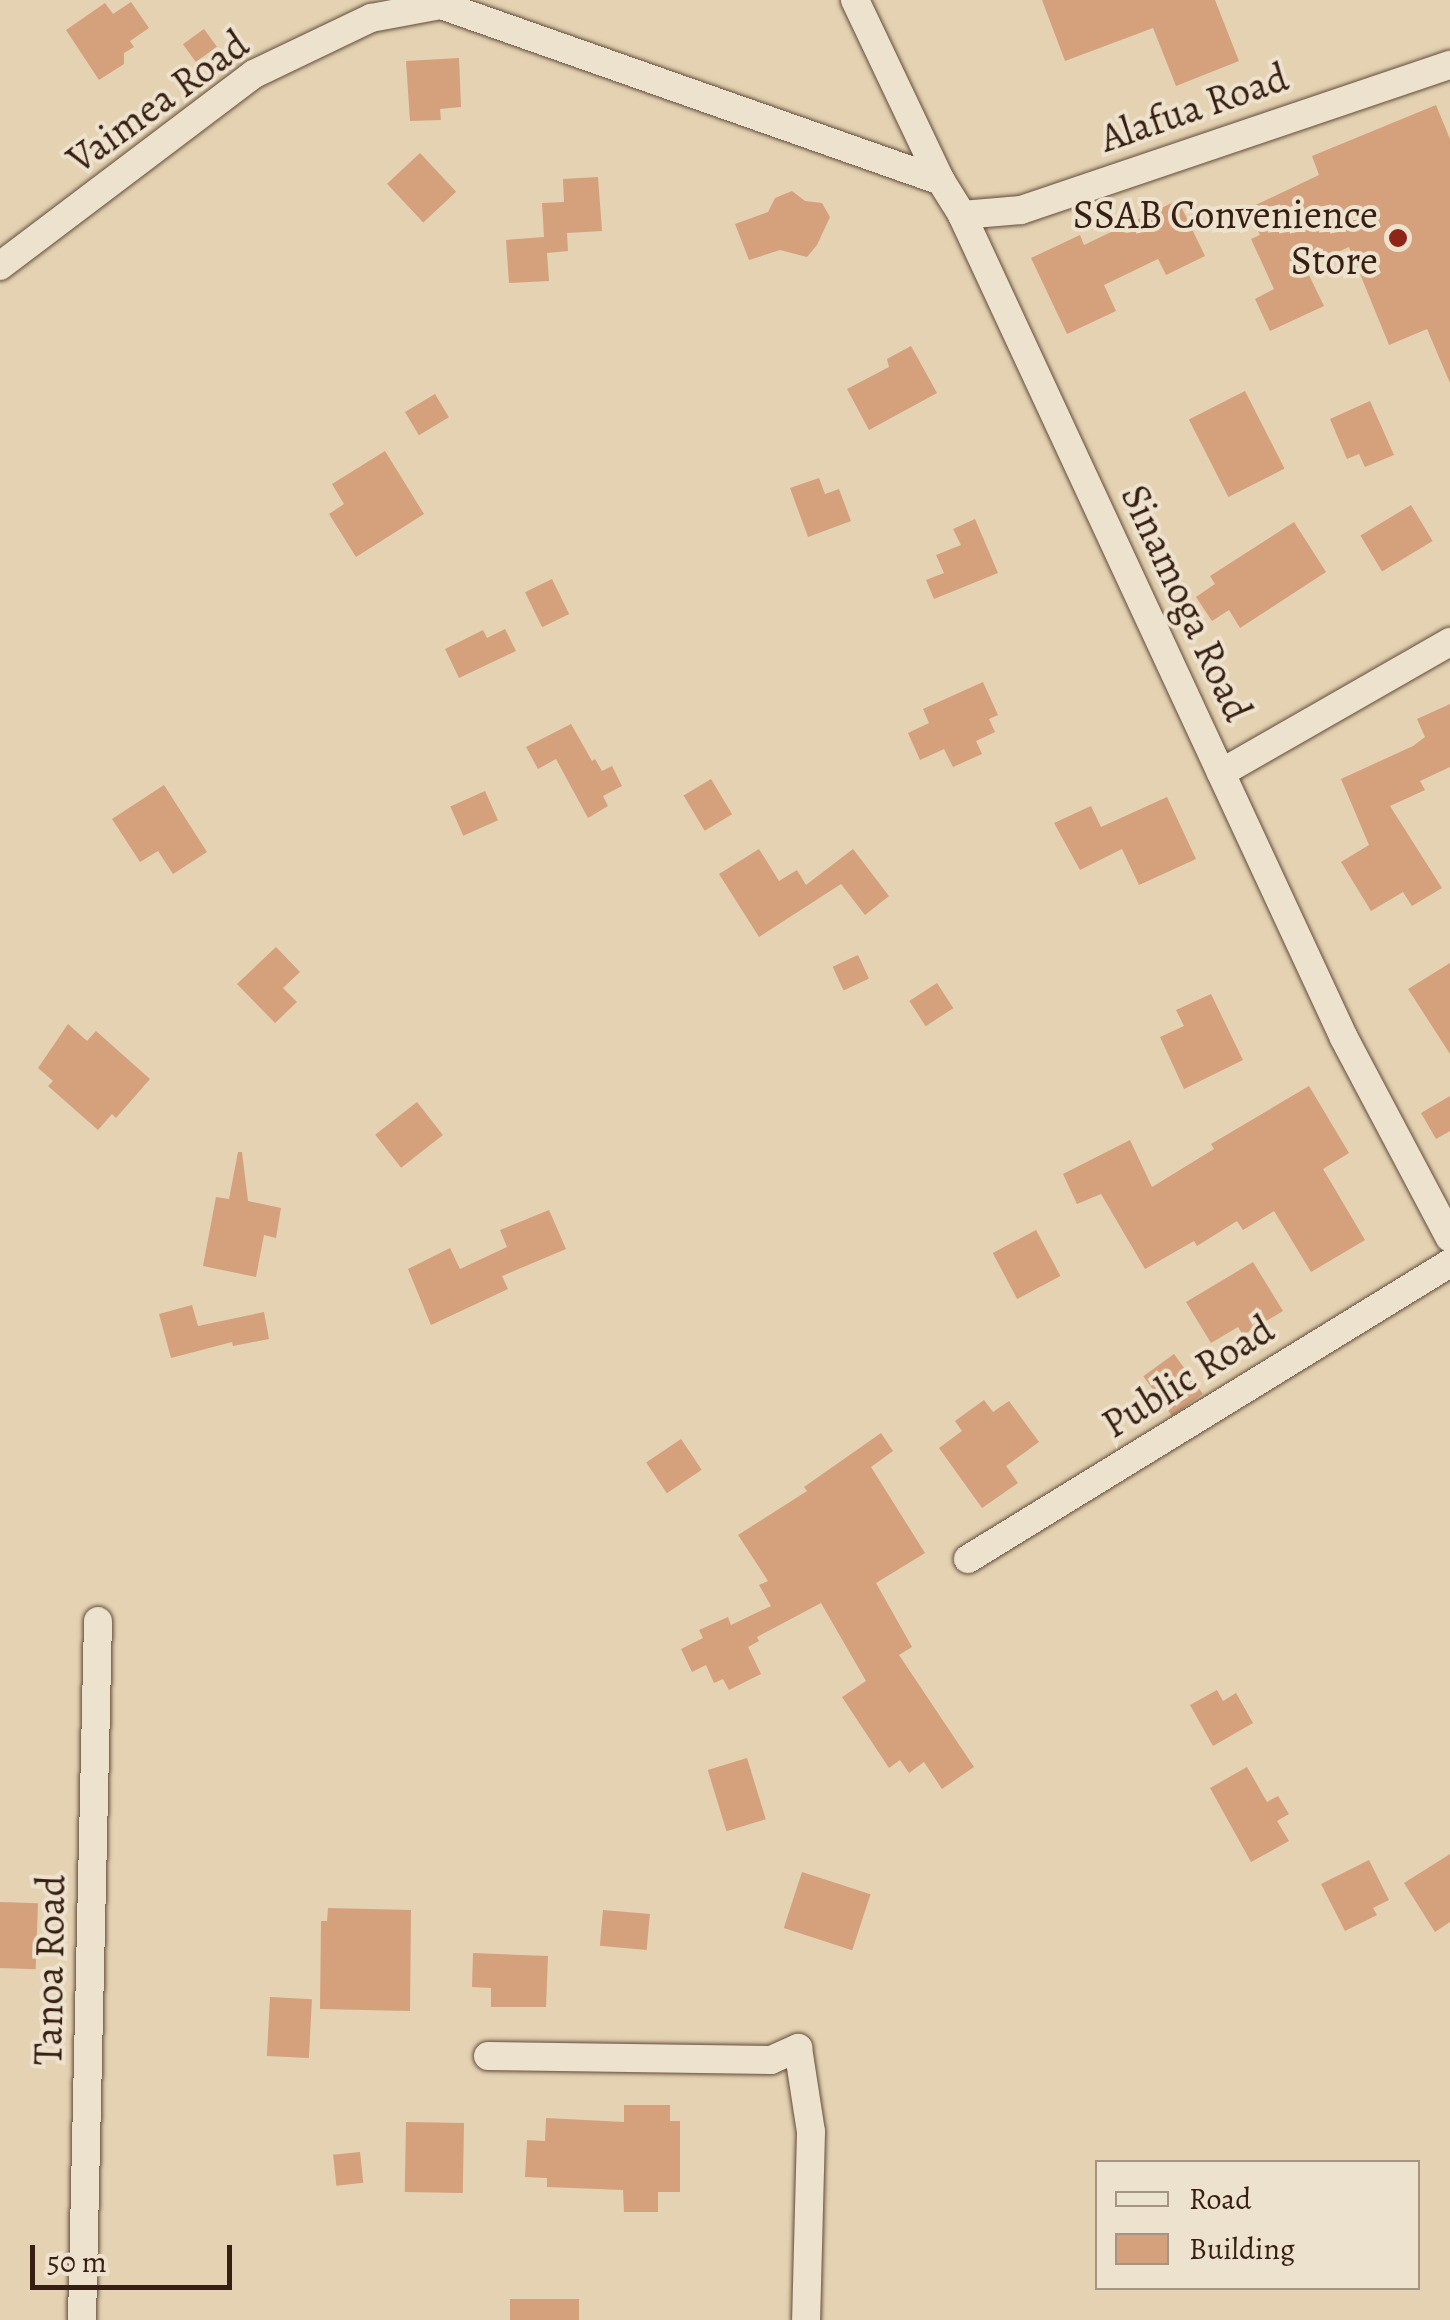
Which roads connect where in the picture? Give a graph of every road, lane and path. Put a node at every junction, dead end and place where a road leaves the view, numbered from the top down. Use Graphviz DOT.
graph roads {
  1 [pos="855,0"];
  2 [pos="1450,65"];
  3 [pos="942,181"];
  4 [pos="962,215"];
  5 [pos="0,266"];
  6 [pos="1450,642"];
  7 [pos="1221,773"];
  8 [pos="1450,1238"];
  9 [pos="1450,1263"];
  10 [pos="968,1559"];
  11 [pos="98,1621"];
  12 [pos="488,2056"];
  13 [pos="82,2320"];
  14 [pos="806,2320"];
  1 -- 3 [label="street, Sinamoga Road"];
  2 -- 4 [label="street, Alafua Road"];
  3 -- 4 [label="street, Sinamoga Road"];
  3 -- 5 [label="street, Vaimea Road"];
  4 -- 7 [label="street, Sinamoga Road"];
  6 -- 7 [label="street"];
  7 -- 8 [label="street, Sinamoga Road"];
  9 -- 10 [label="street, Public Road"];
  11 -- 13 [label="street, Tanoa Road"];
  12 -- 14 [label="street"];
}
